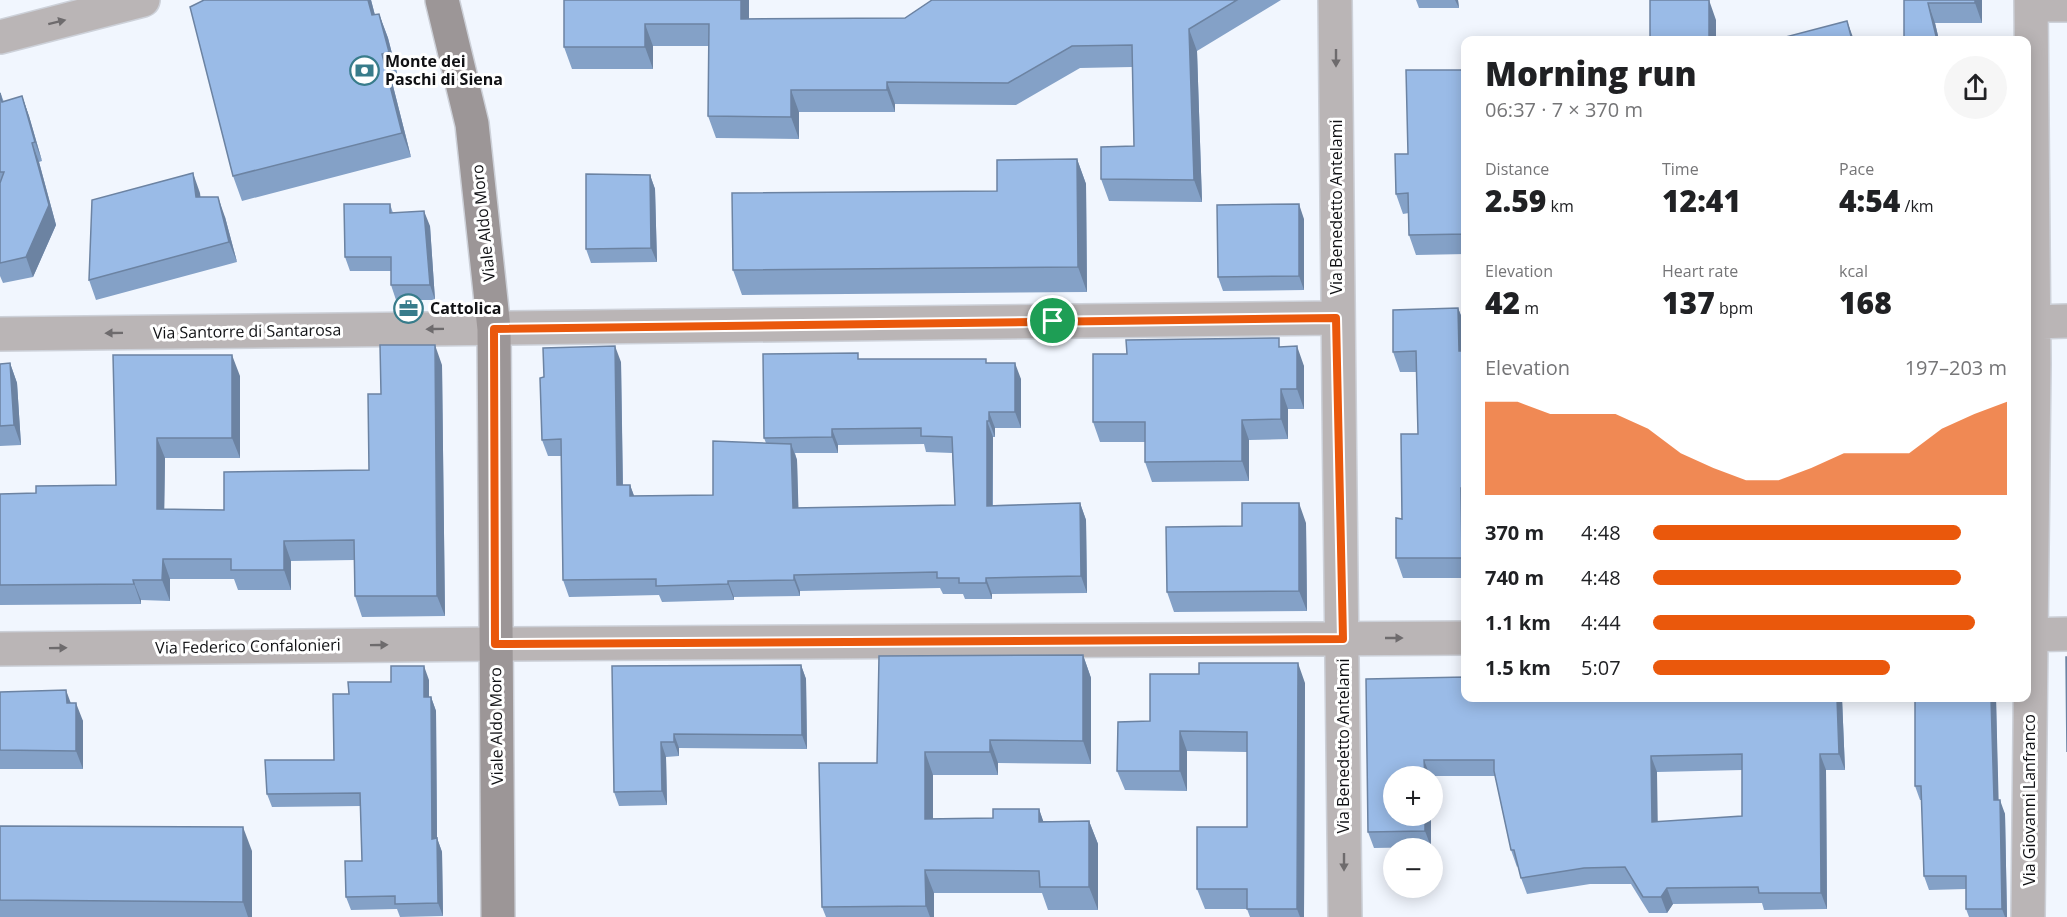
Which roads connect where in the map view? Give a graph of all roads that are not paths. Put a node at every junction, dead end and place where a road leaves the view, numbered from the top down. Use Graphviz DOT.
graph roads {
  1 [pos="143,0"];
  2 [pos="442,0"];
  3 [pos="1335,0"];
  4 [pos="2031,3"];
  5 [pos="2067,6"];
  6 [pos="0,36"];
  7 [pos="1336,318"];
  8 [pos="2067,321"];
  9 [pos="2034,322"];
  10 [pos="494,329"];
  11 [pos="0,334"];
  12 [pos="2031,478"];
  13 [pos="2067,634"];
  14 [pos="2031,635"];
  15 [pos="1461,638"];
  16 [pos="1343,639"];
  17 [pos="495,644"];
  18 [pos="0,649"];
  19 [pos="2028,702"];
  20 [pos="498,917"];
  21 [pos="1345,917"];
  22 [pos="2028,917"];
  6 -- 1 [label="street, one-way"];
  2 -- 10 [label="main road, Viale Aldo Moro"];
  3 -- 7 [label="street, Via Benedetto Antelami, one-way"];
  4 -- 5 [label="street"];
  4 -- 9 [label="street, Via Giovanni Lanfranco"];
  7 -- 10 [label="street, Via Santorre di Santarosa"];
  7 -- 16 [label="street, Via Benedetto Antelami"];
  8 -- 9 [label="street"];
  9 -- 12 [label="street, Via Giovanni Lanfranco"];
  10 -- 11 [label="street, Via Santorre di Santarosa, one-way"];
  10 -- 17 [label="main road, Viale Aldo Moro"];
  13 -- 14 [label="street"];
  16 -- 15 [label="street, Via Federico Confalonieri, one-way"];
  16 -- 17 [label="street, Via Federico Confalonieri"];
  16 -- 21 [label="street, Via Benedetto Antelami, one-way"];
  18 -- 17 [label="street, Via Federico Confalonieri, one-way"];
  17 -- 20 [label="main road, Viale Aldo Moro"];
  19 -- 22 [label="street, Via Giovanni Lanfranco"];
}
